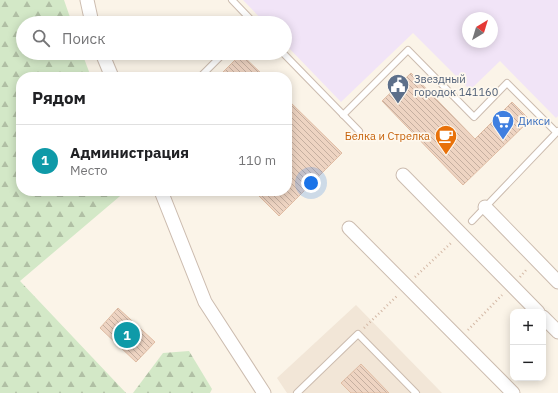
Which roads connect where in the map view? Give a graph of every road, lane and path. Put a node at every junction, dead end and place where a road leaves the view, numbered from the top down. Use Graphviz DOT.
graph roads {
  1 [pos="87,0"];
  2 [pos="232,0"];
  3 [pos="89,16"];
  4 [pos="247,16"];
  5 [pos="105,60"];
  6 [pos="217,60"];
  7 [pos="290,60"];
  8 [pos="110,72"];
  9 [pos="205,72"];
  10 [pos="343,115"];
  11 [pos="359,131"];
  12 [pos="557,132"];
  13 [pos="402,174"];
  14 [pos="163,196"];
  15 [pos="484,207"];
  16 [pos="472,221"];
  17 [pos="349,228"];
  18 [pos="536,260"];
  19 [pos="558,282"];
  20 [pos="512,285"];
  21 [pos="535,309"];
  22 [pos="546,320"];
  23 [pos="558,332"];
  24 [pos="459,338"];
  25 [pos="264,393"];
  26 [pos="297,393"];
  27 [pos="416,393"];
  28 [pos="513,393"];
  1 -- 3 [label="street"];
  2 -- 4 [label="lane"];
  5 -- 8 [label="street"];
  6 -- 9 [label="lane"];
  7 -- 10 [label="lane"];
  10 -- 11 [label="lane"];
  10 -- 12 [label="lane"];
  12 -- 15 [label="lane"];
  13 -- 20 [label="street"];
  14 -- 25 [label="street"];
  15 -- 16 [label="lane"];
  15 -- 18 [label="street"];
  17 -- 24 [label="street"];
  18 -- 19 [label="street"];
  18 -- 20 [label="path"];
  20 -- 21 [label="street"];
  20 -- 24 [label="path"];
  22 -- 23 [label="street"];
  24 -- 28 [label="street"];
  26 -- 27 [label="lane"];
}
